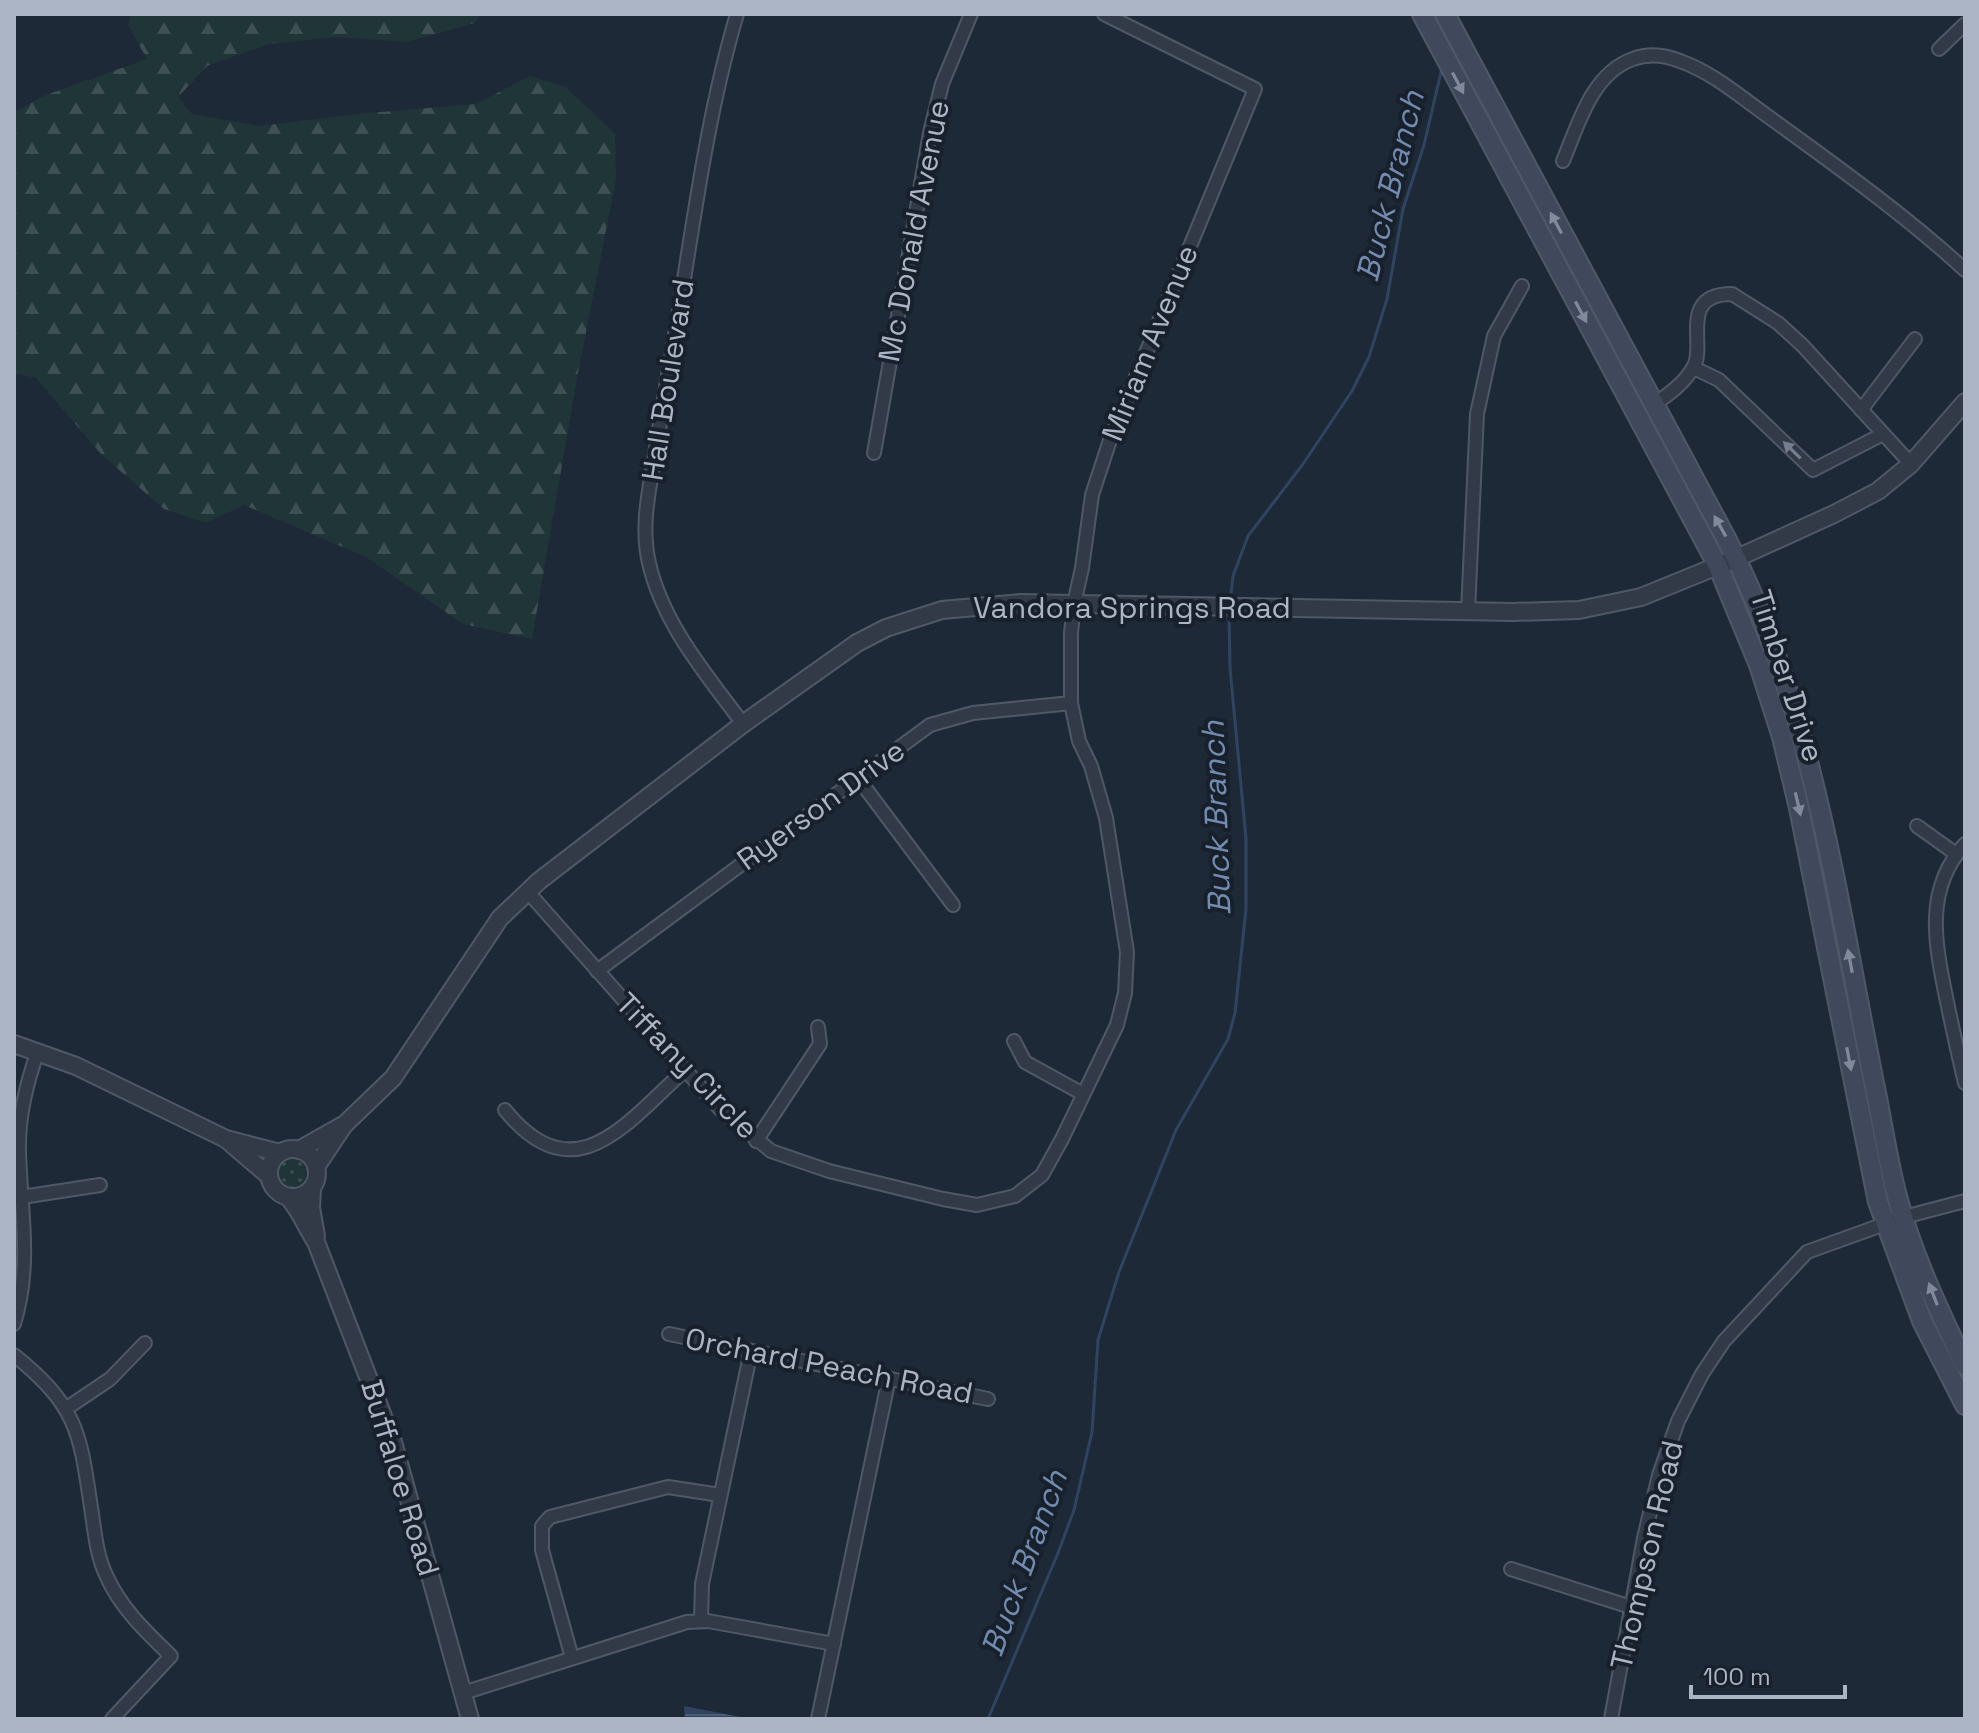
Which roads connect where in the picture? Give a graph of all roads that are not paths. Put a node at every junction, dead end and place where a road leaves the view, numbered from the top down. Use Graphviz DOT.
graph roads {
  1 [pos="737,14"];
  2 [pos="971,14"];
  3 [pos="1104,14"];
  4 [pos="1422,14"];
  5 [pos="1445,14"];
  6 [pos="1965,24"];
  7 [pos="1939,49"];
  8 [pos="1563,161"];
  9 [pos="1965,270"];
  10 [pos="1522,286"];
  11 [pos="1915,339"];
  12 [pos="1694,368"];
  13 [pos="1965,402"];
  14 [pos="1653,405"];
  15 [pos="1861,410"];
  16 [pos="1883,434"];
  17 [pos="874,453"];
  18 [pos="1911,464"];
  19 [pos="1737,558"];
  20 [pos="1718,566"];
  21 [pos="1074,604"];
  22 [pos="1468,612"];
  23 [pos="1071,703"];
  24 [pos="743,724"];
  25 [pos="857,777"];
  26 [pos="1917,826"];
  27 [pos="1960,849"];
  28 [pos="528,892"];
  29 [pos="953,905"];
  30 [pos="597,971"];
  31 [pos="818,1027"];
  32 [pos="1014,1041"];
  33 [pos="14,1044"];
  34 [pos="38,1051"];
  35 [pos="1961,1054"];
  36 [pos="685,1070"];
  37 [pos="1965,1083"];
  38 [pos="1083,1094"];
  39 [pos="505,1110"];
  40 [pos="345,1124"];
  41 [pos="226,1139"];
  42 [pos="756,1141"];
  43 [pos="299,1150"];
  44 [pos="280,1153"];
  45 [pos="316,1167"];
  46 [pos="269,1176"];
  47 [pos="100,1185"];
  48 [pos="312,1188"];
  49 [pos="22,1197"];
  50 [pos="288,1197"];
  51 [pos="1965,1201"];
  52 [pos="1904,1217"];
  53 [pos="1885,1223"];
  54 [pos="316,1242"];
  55 [pos="14,1324"];
  56 [pos="669,1334"];
  57 [pos="145,1343"];
  58 [pos="751,1351"];
  59 [pos="14,1355"];
  60 [pos="1965,1365"];
  61 [pos="889,1378"];
  62 [pos="988,1399"];
  63 [pos="1965,1405"];
  64 [pos="67,1408"];
  65 [pos="720,1495"];
  66 [pos="1511,1569"];
  67 [pos="1631,1607"];
  68 [pos="701,1621"];
  69 [pos="834,1644"];
  70 [pos="572,1658"];
  71 [pos="463,1693"];
  72 [pos="112,1719"];
  73 [pos="470,1719"];
  74 [pos="818,1719"];
  75 [pos="1611,1719"];
  1 -- 24 [label="street, Hall Boulevard"];
  2 -- 17 [label="street, Mc Donald Avenue"];
  3 -- 21 [label="street, Miriam Avenue"];
  4 -- 20 [label="main road, Timber Drive, one-way"];
  14 -- 5 [label="main road, Timber Drive, one-way"];
  6 -- 7 [label="street"];
  8 -- 9 [label="street"];
  10 -- 22 [label="street"];
  11 -- 15 [label="street"];
  12 -- 14 [label="street"];
  12 -- 15 [label="street"];
  16 -- 12 [label="street, one-way"];
  13 -- 18 [label="street, Vandora Springs Road"];
  19 -- 14 [label="main road, Timber Drive, one-way"];
  15 -- 16 [label="street"];
  16 -- 18 [label="street"];
  18 -- 19 [label="street, Vandora Springs Road"];
  19 -- 20 [label="street, Vandora Springs Road"];
  52 -- 19 [label="main road, Timber Drive, one-way"];
  20 -- 22 [label="street, Vandora Springs Road"];
  20 -- 53 [label="main road, Timber Drive, one-way"];
  21 -- 22 [label="street, Vandora Springs Road"];
  21 -- 23 [label="street, Tiffany Circle"];
  21 -- 24 [label="street, Vandora Springs Road"];
  23 -- 25 [label="street, Ryerson Drive"];
  23 -- 38 [label="street, Tiffany Circle"];
  24 -- 28 [label="street, Vandora Springs Road"];
  25 -- 29 [label="street"];
  25 -- 30 [label="street, Ryerson Drive"];
  26 -- 27 [label="street"];
  27 -- 35 [label="street"];
  28 -- 30 [label="street, Tiffany Circle"];
  28 -- 40 [label="street, Vandora Springs Road"];
  30 -- 36 [label="street, Tiffany Circle"];
  31 -- 42 [label="street"];
  32 -- 38 [label="street"];
  33 -- 34 [label="street"];
  34 -- 41 [label="street"];
  34 -- 49 [label="street"];
  35 -- 37 [label="street"];
  36 -- 39 [label="street"];
  36 -- 42 [label="street, Tiffany Circle"];
  38 -- 42 [label="street, Tiffany Circle"];
  40 -- 43 [label="street, Vandora Springs Road"];
  40 -- 45 [label="street, Vandora Springs Road"];
  41 -- 44 [label="street"];
  41 -- 46 [label="street"];
  43 -- 44 [label="street"];
  43 -- 45 [label="street"];
  44 -- 46 [label="street"];
  45 -- 48 [label="street"];
  46 -- 50 [label="street"];
  47 -- 49 [label="street"];
  48 -- 50 [label="street"];
  48 -- 54 [label="street, Buffaloe Road"];
  49 -- 55 [label="street"];
  50 -- 54 [label="street, Buffaloe Road"];
  51 -- 52 [label="street, Thompson Road"];
  52 -- 53 [label="street, Thompson Road"];
  60 -- 52 [label="main road, Timber Drive, one-way"];
  53 -- 63 [label="main road, Timber Drive"];
  53 -- 67 [label="street, Thompson Road"];
  54 -- 71 [label="street, Buffaloe Road"];
  56 -- 58 [label="street, Orchard Peach Road"];
  57 -- 64 [label="street"];
  58 -- 61 [label="street, Orchard Peach Road"];
  58 -- 65 [label="street"];
  59 -- 64 [label="street"];
  61 -- 62 [label="street, Orchard Peach Road"];
  61 -- 69 [label="street"];
  64 -- 72 [label="street"];
  65 -- 68 [label="street"];
  65 -- 70 [label="street"];
  66 -- 67 [label="street"];
  67 -- 75 [label="street, Thompson Road"];
  68 -- 69 [label="street"];
  68 -- 70 [label="street"];
  69 -- 74 [label="street"];
  70 -- 71 [label="street"];
  71 -- 73 [label="street, Buffaloe Road"];
}
